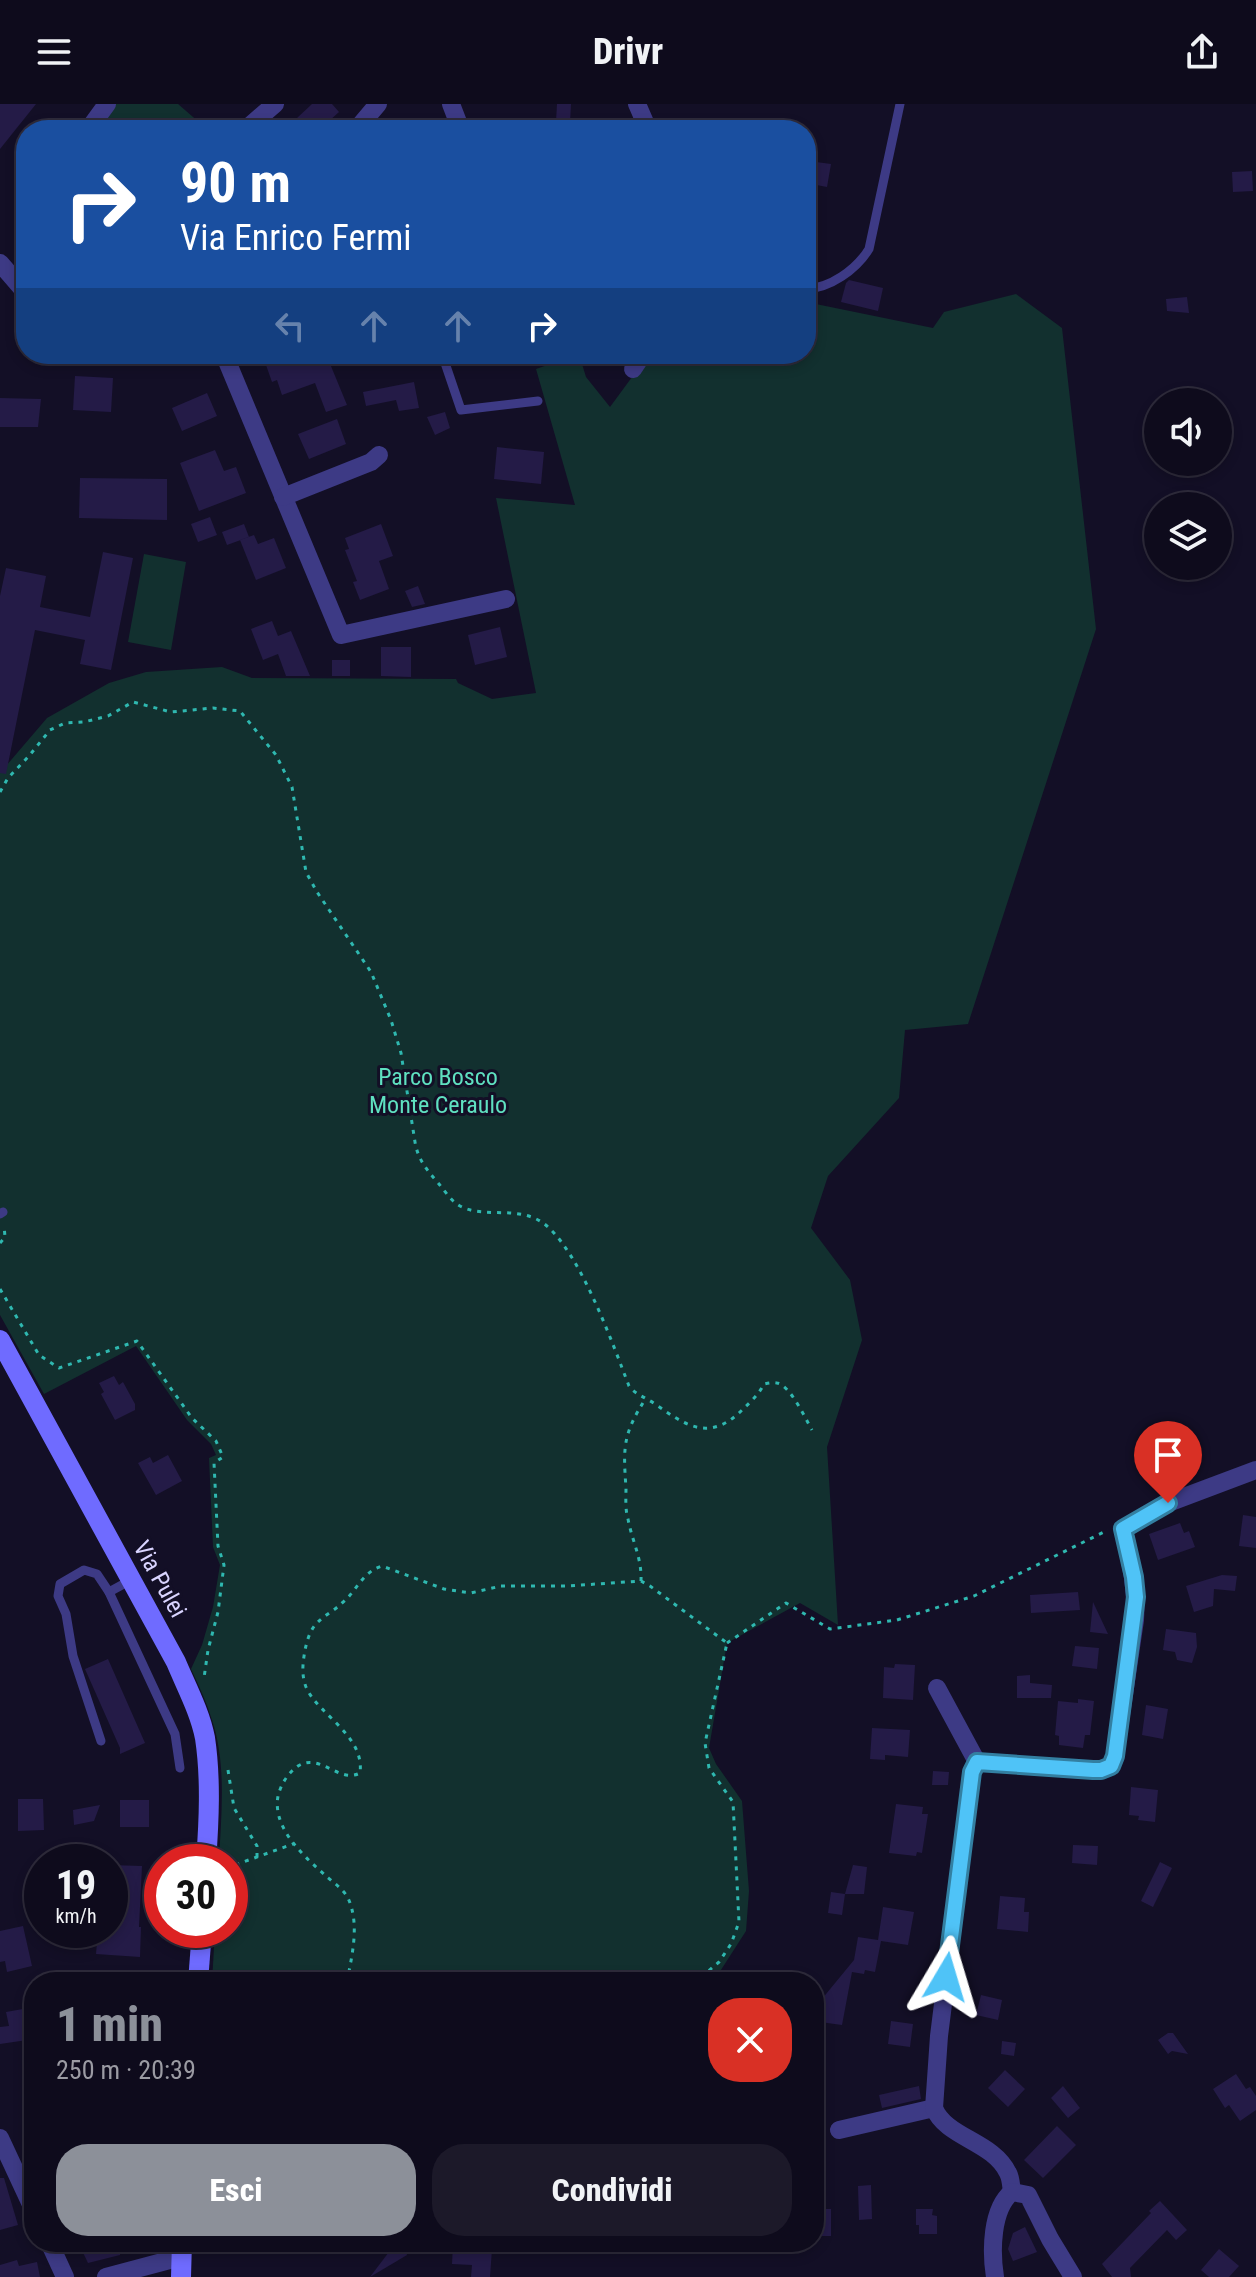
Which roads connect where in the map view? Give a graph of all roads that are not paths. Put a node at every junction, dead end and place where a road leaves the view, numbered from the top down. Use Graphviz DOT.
graph roads {
  1 [pos="275,104"];
  2 [pos="900,104"];
  3 [pos="257,120"];
  4 [pos="816,287"];
  5 [pos="230,364"];
  6 [pos="445,364"];
  7 [pos="538,401"];
  8 [pos="379,455"];
  9 [pos="283,497"];
  10 [pos="506,599"];
  11 [pos="0,1340"];
  12 [pos="1256,1470"];
  13 [pos="131,1580"];
  14 [pos="109,1592"];
  15 [pos="937,1688"];
  16 [pos="101,1741"];
  17 [pos="977,1762"];
  18 [pos="180,1768"];
  19 [pos="207,1844"];
  20 [pos="201,1948"];
  21 [pos="199,1972"];
  22 [pos="934,2108"];
  23 [pos="839,2130"];
  24 [pos="0,2138"];
  25 [pos="24,2190"];
  26 [pos="1012,2192"];
  27 [pos="54,2252"];
  28 [pos="181,2261"];
  29 [pos="65,2277"];
  30 [pos="106,2277"];
  31 [pos="152,2277"];
  32 [pos="995,2277"];
  33 [pos="1073,2277"];
  1 -- 3 [label="street"];
  2 -- 4 [label="lane"];
  5 -- 9 [label="street"];
  6 -- 7 [label="lane"];
  8 -- 9 [label="street"];
  9 -- 10 [label="street"];
  11 -- 13 [label="main road, Via Pulei"];
  12 -- 17 [label="street"];
  13 -- 14 [label="lane"];
  13 -- 19 [label="main road, Via Pulei"];
  14 -- 16 [label="lane"];
  14 -- 18 [label="lane"];
  15 -- 17 [label="street"];
  17 -- 22 [label="street"];
  20 -- 21 [label="main road"];
  22 -- 23 [label="street"];
  22 -- 26 [label="street"];
  24 -- 25 [label="street"];
  26 -- 32 [label="street"];
  26 -- 33 [label="street"];
  27 -- 29 [label="street"];
  28 -- 30 [label="street"];
  28 -- 31 [label="street"];
}
